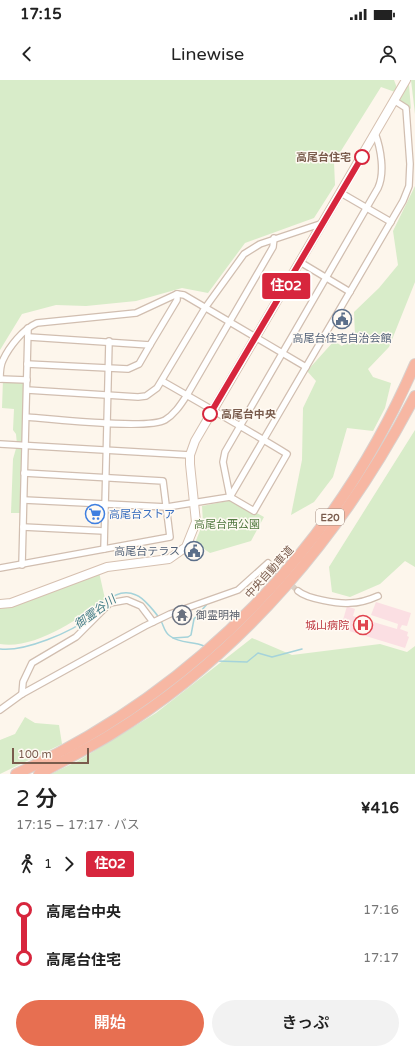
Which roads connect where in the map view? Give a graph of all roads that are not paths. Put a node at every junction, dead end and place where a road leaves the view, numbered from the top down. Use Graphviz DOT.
graph roads {
  1 [pos="406,80"];
  2 [pos="395,101"];
  3 [pos="375,134"];
  4 [pos="341,193"];
  5 [pos="367,208"];
  6 [pos="391,222"];
  7 [pos="323,223"];
  8 [pos="274,238"];
  9 [pos="300,262"];
  10 [pos="326,278"];
  11 [pos="350,292"];
  12 [pos="177,294"];
  13 [pos="205,308"];
  14 [pos="229,322"];
  15 [pos="28,328"];
  16 [pos="28,337"];
  17 [pos="256,338"];
  18 [pos="109,341"];
  19 [pos="150,345"];
  20 [pos="282,353"];
  21 [pos="27,364"];
  22 [pos="415,364"];
  23 [pos="306,367"];
  24 [pos="108,369"];
  25 [pos="0,379"];
  26 [pos="27,380"];
  27 [pos="162,381"];
  28 [pos="26,390"];
  29 [pos="107,395"];
  30 [pos="187,395"];
  31 [pos="415,396"];
  32 [pos="212,410"];
  33 [pos="26,417"];
  34 [pos="106,423"];
  35 [pos="240,426"];
  36 [pos="263,440"];
  37 [pos="0,444"];
  38 [pos="25,445"];
  39 [pos="106,450"];
  40 [pos="190,455"];
  41 [pos="24,473"];
  42 [pos="105,477"];
  43 [pos="230,497"];
  44 [pos="24,500"];
  45 [pos="195,503"];
  46 [pos="105,505"];
  47 [pos="167,507"];
  48 [pos="23,527"];
  49 [pos="104,531"];
  50 [pos="104,549"];
  51 [pos="22,565"];
  52 [pos="0,568"];
  53 [pos="275,570"];
  54 [pos="298,592"];
  55 [pos="378,596"];
  56 [pos="0,604"];
  57 [pos="157,620"];
  58 [pos="216,650"];
  59 [pos="204,661"];
  60 [pos="22,694"];
  61 [pos="0,710"];
  62 [pos="16,774"];
  63 [pos="39,774"];
  1 -- 2 [label="street"];
  2 -- 3 [label="street"];
  2 -- 6 [label="street"];
  3 -- 4 [label="street"];
  3 -- 5 [label="street"];
  4 -- 5 [label="street"];
  4 -- 7 [label="street"];
  5 -- 6 [label="street"];
  5 -- 10 [label="street"];
  6 -- 11 [label="street"];
  7 -- 8 [label="street"];
  7 -- 9 [label="street"];
  8 -- 13 [label="street"];
  8 -- 14 [label="street"];
  9 -- 10 [label="street"];
  9 -- 17 [label="street"];
  10 -- 11 [label="street"];
  10 -- 20 [label="street"];
  11 -- 23 [label="street"];
  12 -- 13 [label="street"];
  12 -- 15 [label="street"];
  12 -- 19 [label="street"];
  13 -- 14 [label="street"];
  13 -- 27 [label="street"];
  14 -- 17 [label="street"];
  14 -- 30 [label="street"];
  15 -- 16 [label="street"];
  15 -- 25 [label="street"];
  16 -- 18 [label="street"];
  16 -- 21 [label="street"];
  17 -- 20 [label="street"];
  17 -- 32 [label="street"];
  18 -- 19 [label="street"];
  18 -- 24 [label="street"];
  19 -- 24 [label="street"];
  20 -- 23 [label="street"];
  20 -- 35 [label="street"];
  21 -- 24 [label="street"];
  21 -- 26 [label="street"];
  22 -- 58 [label="highway, 中央自動車道 / E20"];
  23 -- 36 [label="street"];
  24 -- 29 [label="street"];
  25 -- 26 [label="street"];
  26 -- 28 [label="street"];
  27 -- 29 [label="street"];
  27 -- 30 [label="street"];
  28 -- 29 [label="street"];
  28 -- 33 [label="street"];
  29 -- 34 [label="street"];
  30 -- 32 [label="street"];
  30 -- 34 [label="street"];
  31 -- 58 [label="highway, 中央自動車道 / E20"];
  32 -- 35 [label="street"];
  32 -- 40 [label="street"];
  33 -- 34 [label="street"];
  33 -- 38 [label="street"];
  34 -- 39 [label="street"];
  35 -- 36 [label="street"];
  35 -- 43 [label="street"];
  36 -- 43 [label="street"];
  36 -- 43 [label="street"];
  37 -- 38 [label="street"];
  38 -- 39 [label="street"];
  38 -- 41 [label="street"];
  39 -- 40 [label="street"];
  39 -- 42 [label="street"];
  40 -- 45 [label="street"];
  41 -- 42 [label="street"];
  41 -- 44 [label="street"];
  42 -- 46 [label="street"];
  42 -- 47 [label="street"];
  43 -- 45 [label="street"];
  44 -- 46 [label="street"];
  44 -- 48 [label="street"];
  45 -- 47 [label="street"];
  45 -- 56 [label="street"];
  46 -- 47 [label="street"];
  46 -- 49 [label="street"];
  47 -- 50 [label="street"];
  48 -- 49 [label="street"];
  48 -- 51 [label="street"];
  49 -- 50 [label="street"];
  50 -- 51 [label="street"];
  51 -- 52 [label="street"];
  53 -- 57 [label="street"];
  54 -- 55 [label="street"];
  57 -- 60 [label="street"];
  57 -- 60 [label="street"];
  58 -- 59 [label="highway, 中央自動車道 / E20"];
  59 -- 62 [label="highway, 中央自動車道 / E20"];
  59 -- 63 [label="highway, 中央自動車道 / E20"];
  60 -- 61 [label="street"];
}
